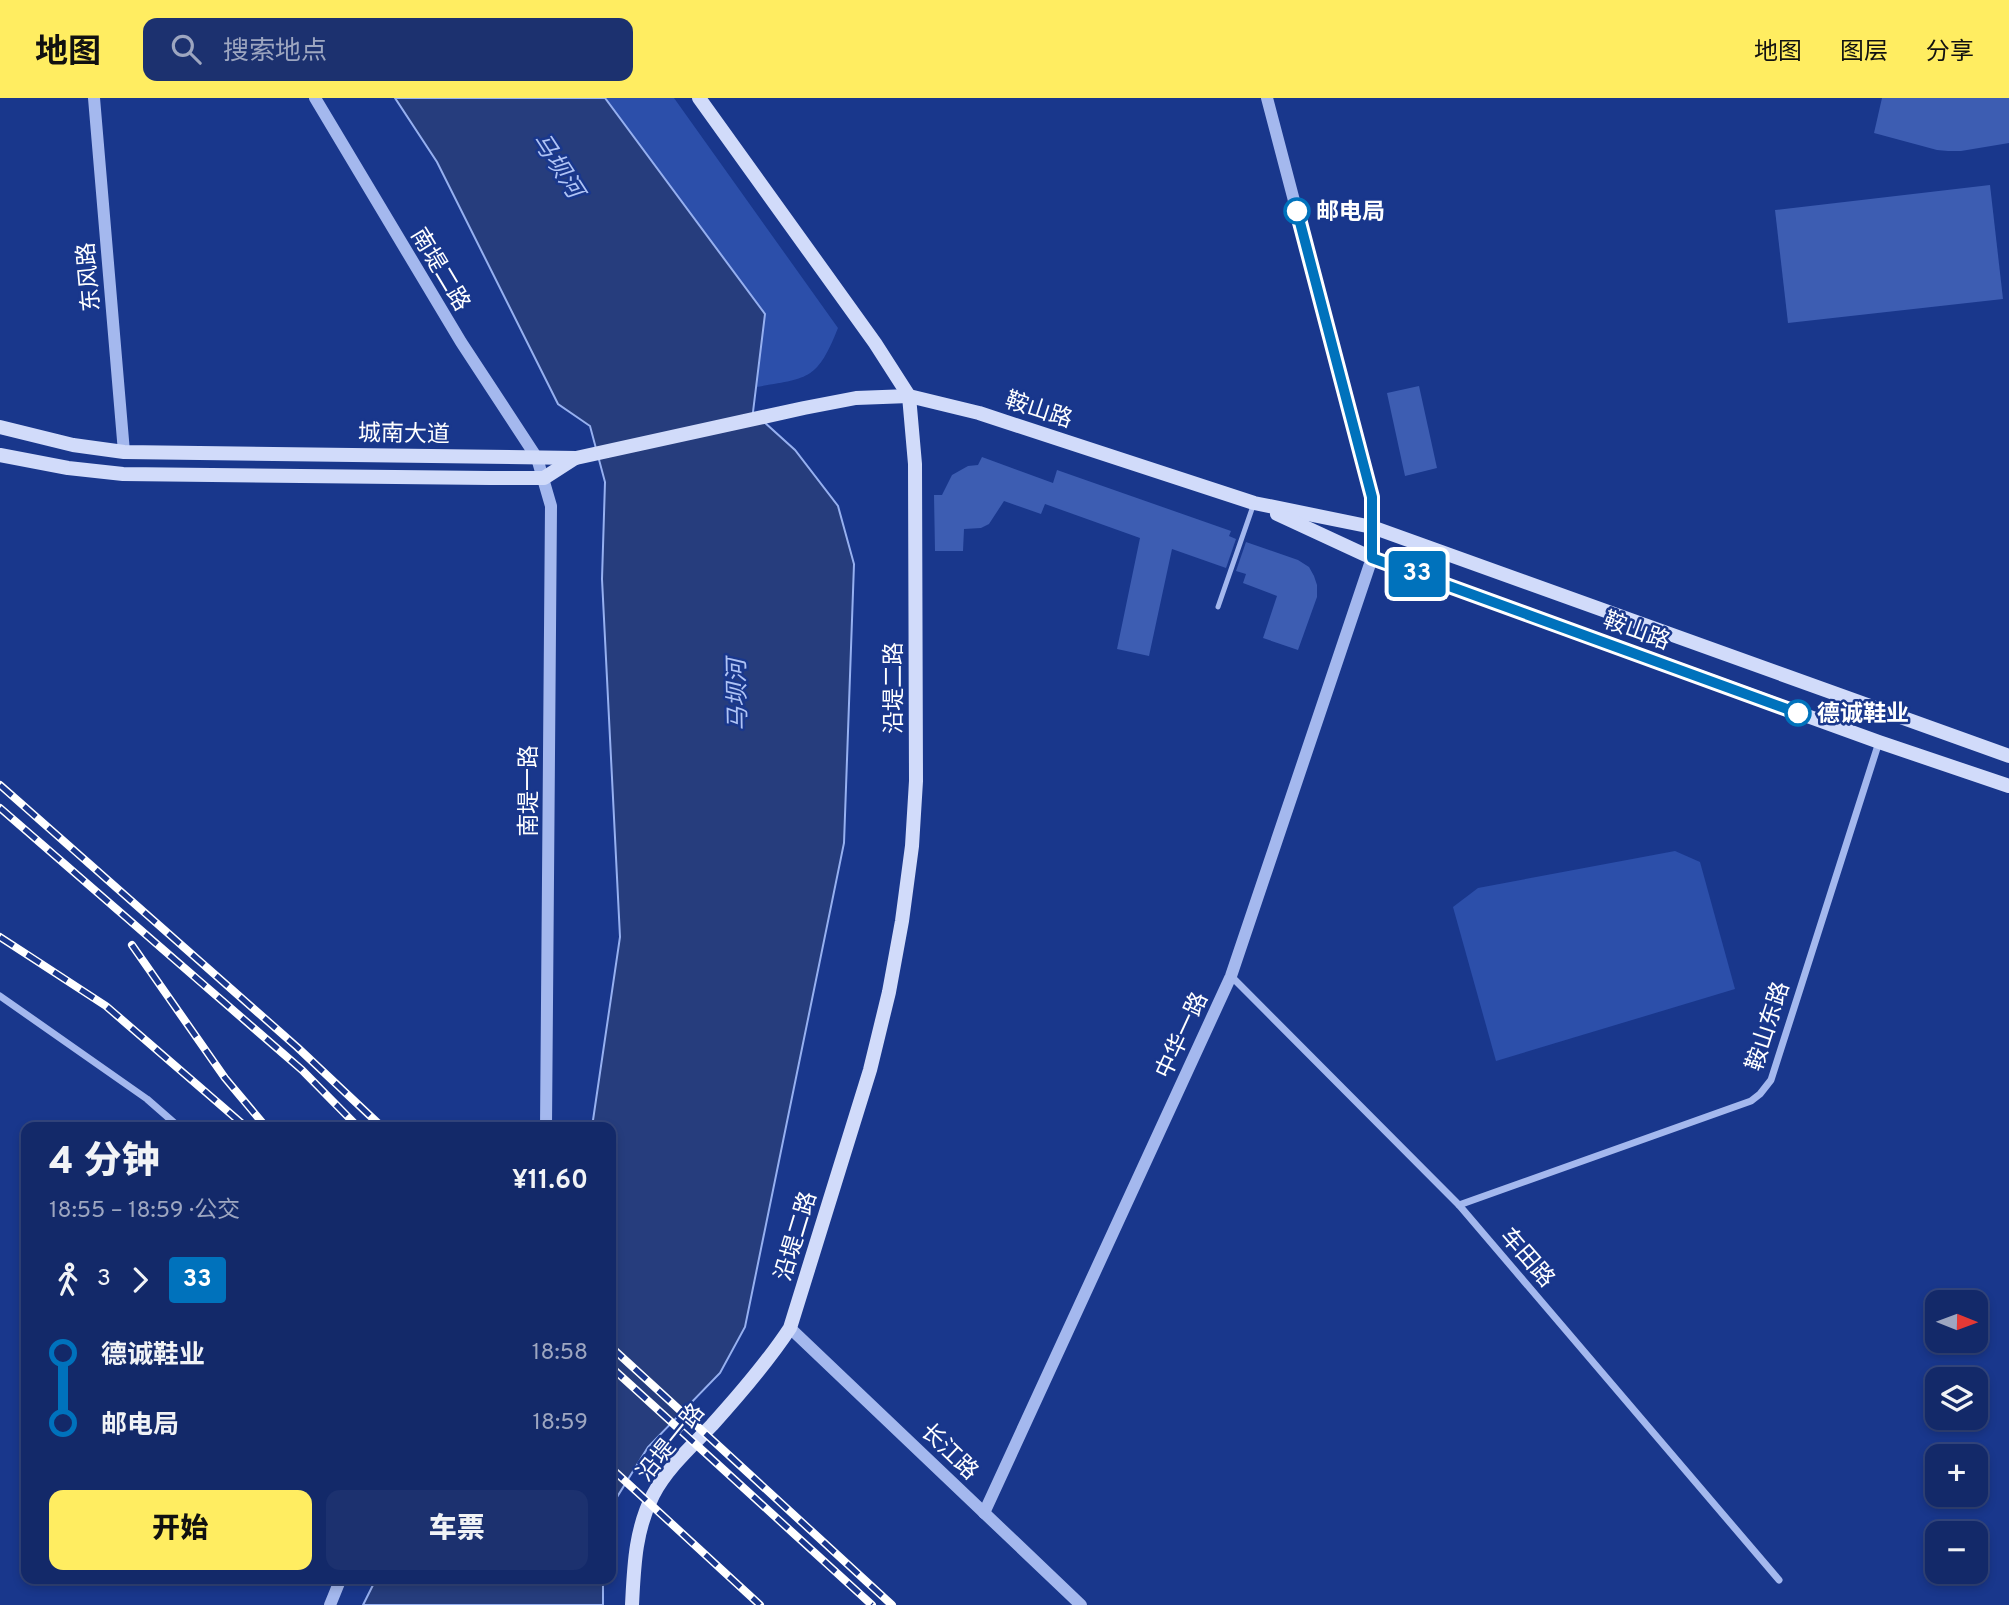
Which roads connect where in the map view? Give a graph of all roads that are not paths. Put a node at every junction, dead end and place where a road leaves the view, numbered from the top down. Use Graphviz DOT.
graph roads {
  1 [pos="94,98"];
  2 [pos="315,98"];
  3 [pos="699,98"];
  4 [pos="1268,98"];
  5 [pos="909,396"];
  6 [pos="804,408"];
  7 [pos="0,427"];
  8 [pos="124,452"];
  9 [pos="0,454"];
  10 [pos="537,458"];
  11 [pos="576,458"];
  12 [pos="544,478"];
  13 [pos="1254,503"];
  14 [pos="1372,527"];
  15 [pos="1372,558"];
  16 [pos="1218,607"];
  17 [pos="1879,742"];
  18 [pos="2009,755"];
  19 [pos="2009,786"];
  20 [pos="1231,976"];
  21 [pos="0,996"];
  22 [pos="173,1122"];
  23 [pos="546,1122"];
  24 [pos="1459,1205"];
  25 [pos="790,1328"];
  26 [pos="984,1513"];
  27 [pos="1779,1580"];
  28 [pos="339,1584"];
  29 [pos="330,1605"];
  30 [pos="632,1605"];
  31 [pos="1081,1605"];
  1 -- 8 [label="street, 东风路"];
  2 -- 10 [label="street, 南堤二路"];
  3 -- 5 [label="main road, 沿堤二路"];
  4 -- 14 [label="street, 中华一路"];
  5 -- 6 [label="main road, 鞍山路"];
  5 -- 13 [label="main road, 鞍山路"];
  5 -- 25 [label="main road, 沿堤二路"];
  6 -- 11 [label="main road, 城南大道"];
  7 -- 8 [label="main road, 城南大道"];
  8 -- 10 [label="main road, 城南大道"];
  9 -- 12 [label="main road"];
  10 -- 11 [label="main road, 城南大道"];
  10 -- 12 [label="street, 南堤一路"];
  11 -- 12 [label="main road"];
  12 -- 23 [label="street, 南堤一路"];
  13 -- 14 [label="main road, 鞍山路"];
  13 -- 15 [label="main road, 鞍山路"];
  13 -- 16 [label="lane"];
  14 -- 15 [label="street, 中华一路"];
  14 -- 18 [label="main road, 鞍山路"];
  15 -- 17 [label="main road, 鞍山路"];
  15 -- 20 [label="street, 中华一路"];
  17 -- 19 [label="main road, 鞍山路"];
  17 -- 24 [label="street, 鞍山东路"];
  20 -- 24 [label="street, 车田路"];
  20 -- 26 [label="street, 中华一路"];
  21 -- 22 [label="street"];
  24 -- 27 [label="street, 车田路"];
  25 -- 26 [label="street, 长江路"];
  25 -- 30 [label="main road, 沿堤一路"];
  26 -- 31 [label="street, 长江路"];
  28 -- 29 [label="street"];
}
